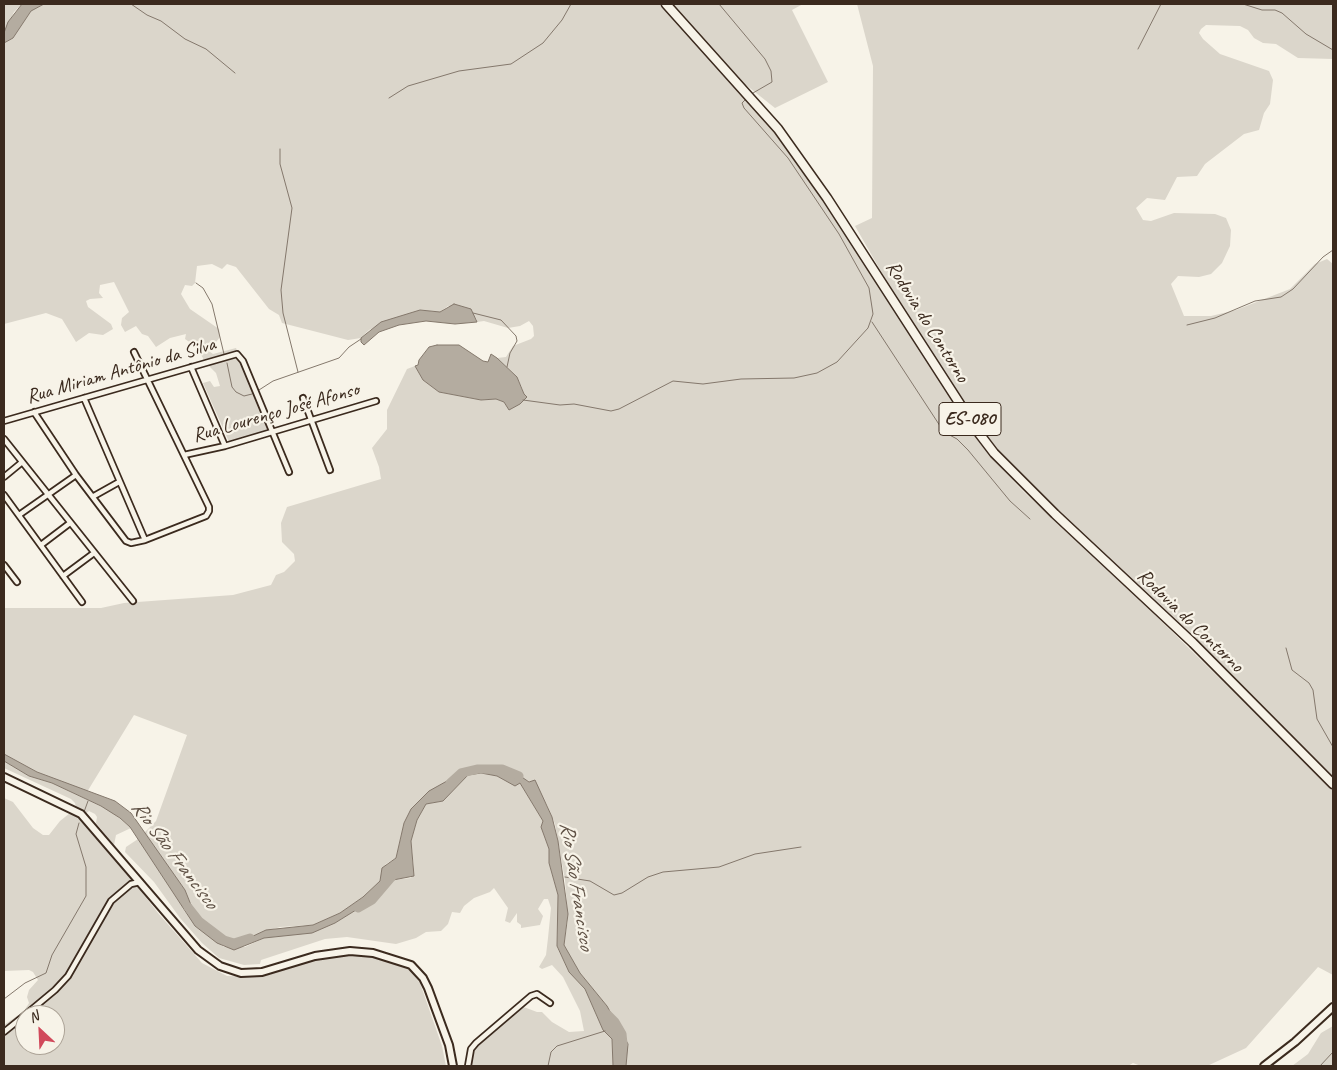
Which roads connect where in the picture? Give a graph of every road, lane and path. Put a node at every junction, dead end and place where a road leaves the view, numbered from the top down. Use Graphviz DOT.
graph roads {
  1 [pos="666,4"];
  2 [pos="134,352"];
  3 [pos="190,367"];
  4 [pos="149,378"];
  5 [pos="84,398"];
  6 [pos="303,398"];
  7 [pos="376,401"];
  8 [pos="34,412"];
  9 [pos="311,420"];
  10 [pos="4,421"];
  11 [pos="272,431"];
  12 [pos="4,441"];
  13 [pos="225,446"];
  14 [pos="184,455"];
  15 [pos="21,463"];
  16 [pos="330,470"];
  17 [pos="289,472"];
  18 [pos="76,475"];
  19 [pos="4,477"];
  20 [pos="119,482"];
  21 [pos="4,494"];
  22 [pos="47,495"];
  23 [pos="94,496"];
  24 [pos="19,515"];
  25 [pos="70,523"];
  26 [pos="145,540"];
  27 [pos="41,545"];
  28 [pos="94,553"];
  29 [pos="4,565"];
  30 [pos="63,576"];
  31 [pos="18,582"];
  32 [pos="133,601"];
  33 [pos="82,602"];
  34 [pos="4,776"];
  35 [pos="1333,784"];
  36 [pos="140,882"];
  37 [pos="550,1003"];
  38 [pos="36,1005"];
  39 [pos="1333,1007"];
  40 [pos="15,1023"];
  41 [pos="4,1032"];
  42 [pos="453,1066"];
  43 [pos="468,1066"];
  44 [pos="1264,1066"];
  1 -- 35 [label="main road, Rodovia do Contorno / ES-080"];
  2 -- 4 [label="street"];
  3 -- 4 [label="street, Rua Miriam Antônio da Silva"];
  3 -- 11 [label="street, Rua Miriam Antônio da Silva"];
  3 -- 13 [label="street"];
  4 -- 5 [label="street, Rua Miriam Antônio da Silva"];
  4 -- 14 [label="street"];
  5 -- 8 [label="street, Rua Miriam Antônio da Silva"];
  5 -- 20 [label="street"];
  6 -- 9 [label="street"];
  7 -- 9 [label="street, Rua Lourenço José Afonso"];
  8 -- 10 [label="street, Rua Miriam Antônio da Silva"];
  8 -- 18 [label="street"];
  9 -- 11 [label="street, Rua Lourenço José Afonso"];
  9 -- 16 [label="street"];
  11 -- 13 [label="street, Rua Lourenço José Afonso"];
  11 -- 17 [label="street, Rua Miriam Antônio da Silva"];
  12 -- 15 [label="street"];
  13 -- 14 [label="street, Rua Lourenço José Afonso"];
  14 -- 26 [label="street"];
  15 -- 19 [label="street"];
  15 -- 22 [label="street"];
  18 -- 22 [label="street"];
  18 -- 23 [label="street"];
  20 -- 23 [label="street"];
  20 -- 26 [label="street"];
  21 -- 24 [label="street"];
  22 -- 24 [label="street"];
  22 -- 25 [label="street"];
  23 -- 26 [label="street"];
  24 -- 27 [label="street"];
  25 -- 27 [label="street"];
  25 -- 28 [label="street"];
  27 -- 30 [label="street"];
  28 -- 30 [label="street"];
  28 -- 32 [label="street"];
  29 -- 31 [label="street"];
  30 -- 33 [label="street"];
  34 -- 36 [label="main road"];
  36 -- 38 [label="street"];
  36 -- 42 [label="main road"];
  37 -- 43 [label="street"];
  39 -- 44 [label="main road"];
  40 -- 41 [label="street"];
}
